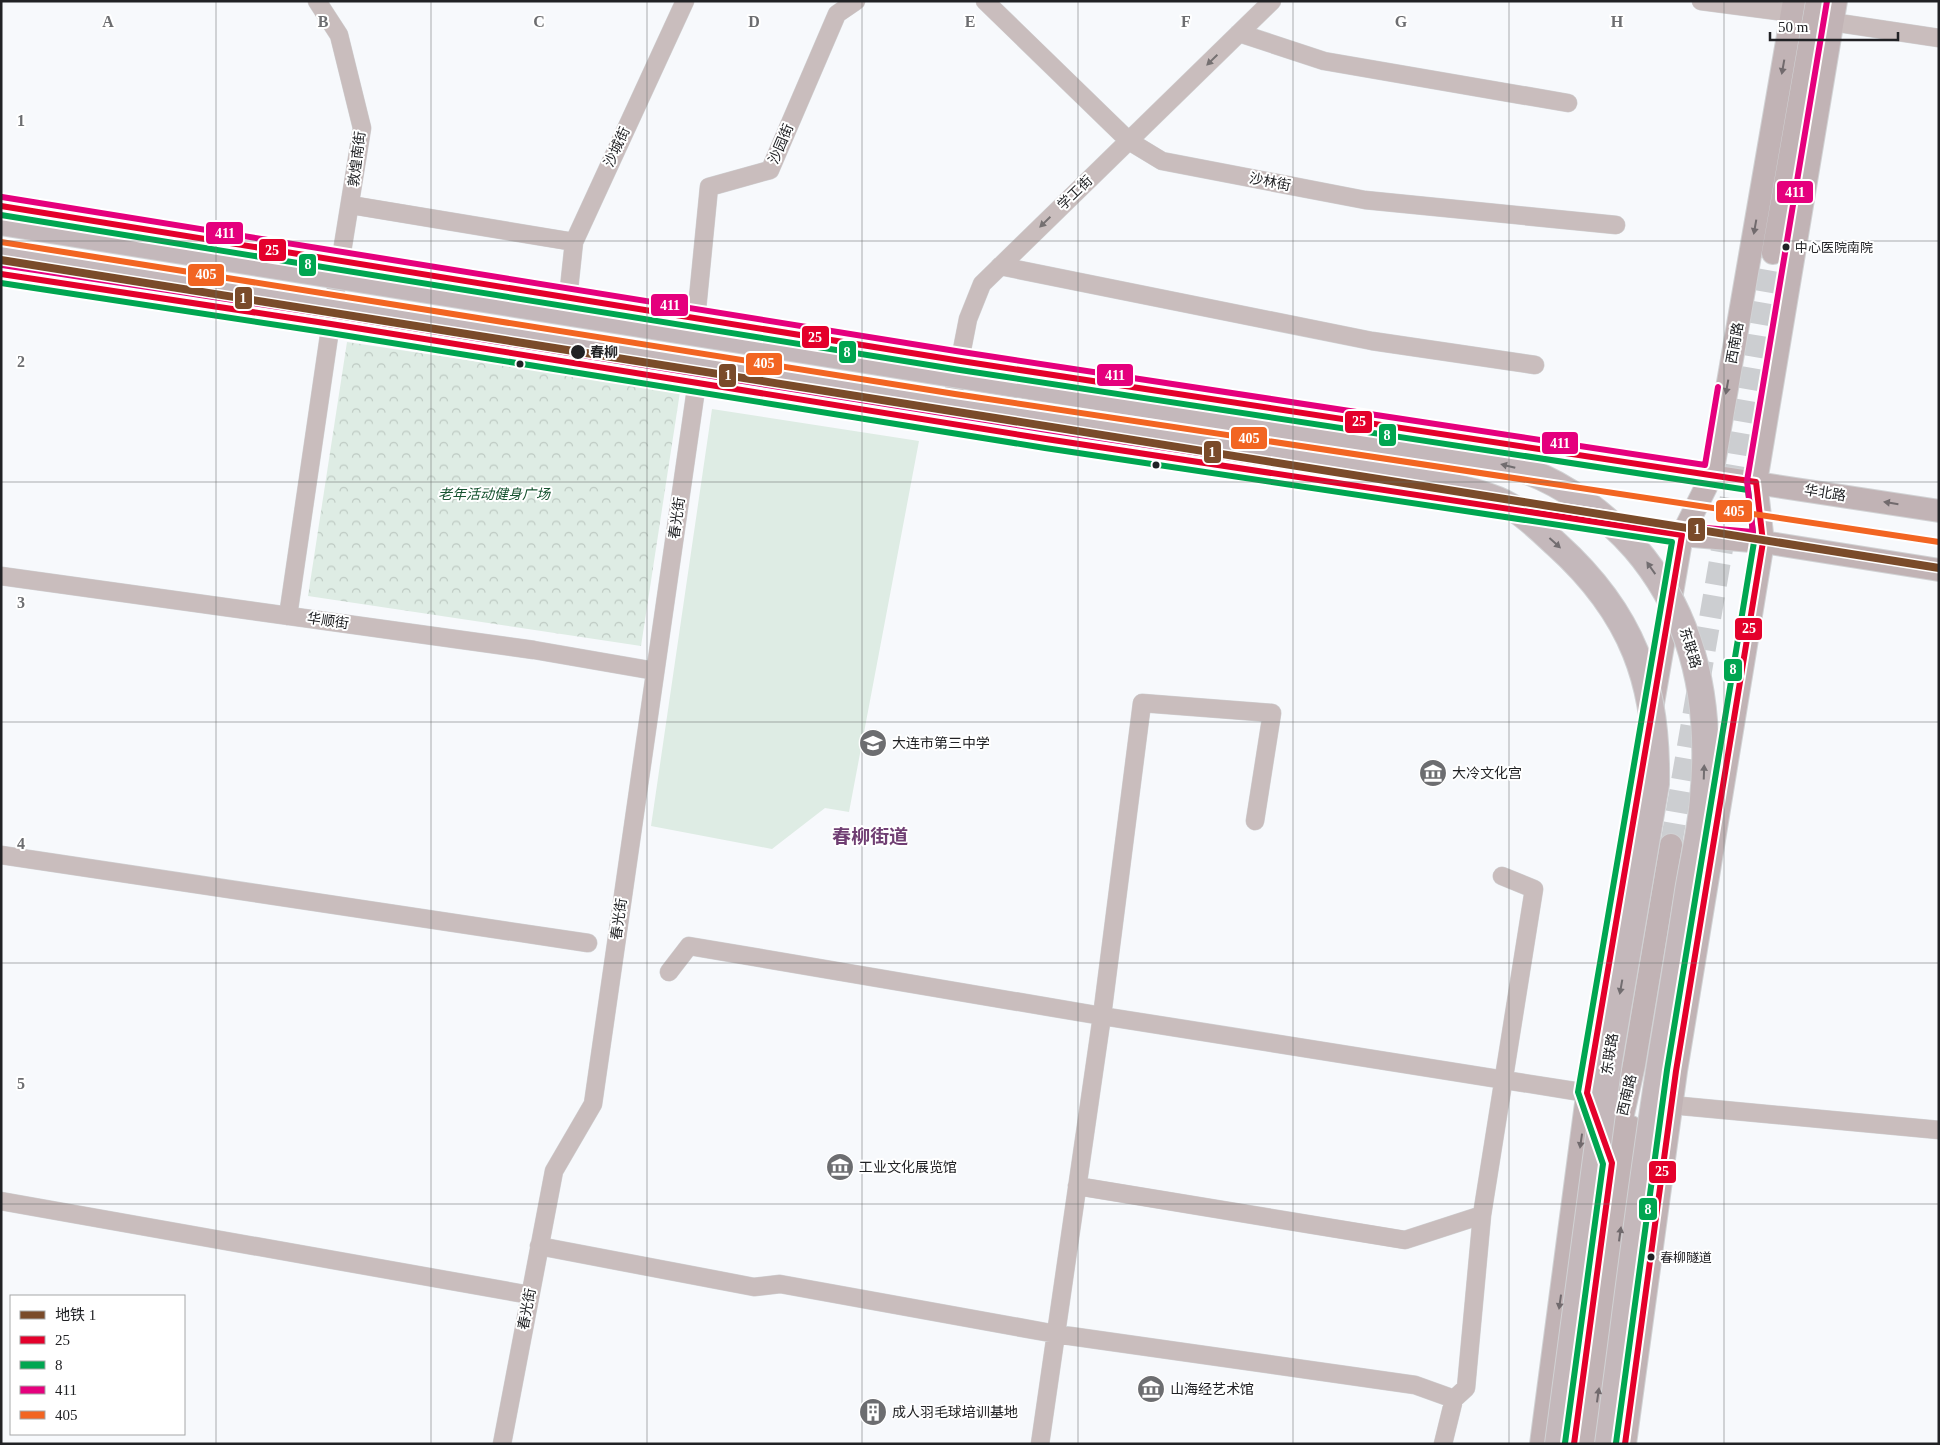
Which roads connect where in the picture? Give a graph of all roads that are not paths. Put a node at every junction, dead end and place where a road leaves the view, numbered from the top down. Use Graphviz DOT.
graph roads {
  1 [pos="317,1"];
  2 [pos="684,1"];
  3 [pos="856,1"];
  4 [pos="1272,1"];
  5 [pos="1701,1"];
  6 [pos="1817,1"];
  7 [pos="994,4"];
  8 [pos="1793,7"];
  9 [pos="1834,12"];
  10 [pos="1239,33"];
  11 [pos="1939,38"];
  12 [pos="1568,103"];
  13 [pos="1129,141"];
  14 [pos="351,205"];
  15 [pos="1,206"];
  16 [pos="1,222"];
  17 [pos="1616,225"];
  18 [pos="574,242"];
  19 [pos="1772,253"];
  20 [pos="1,255"];
  21 [pos="341,261"];
  22 [pos="1000,266"];
  23 [pos="1,274"];
  24 [pos="568,298"];
  25 [pos="696,319"];
  26 [pos="331,324"];
  27 [pos="961,361"];
  28 [pos="1535,365"];
  29 [pos="697,382"];
  30 [pos="947,423"];
  31 [pos="1712,475"];
  32 [pos="1756,482"];
  33 [pos="1939,511"];
  34 [pos="1682,535"];
  35 [pos="1762,542"];
  36 [pos="1939,570"];
  37 [pos="1,576"];
  38 [pos="288,616"];
  39 [pos="655,671"];
  40 [pos="1255,821"];
  41 [pos="1671,846"];
  42 [pos="1,855"];
  43 [pos="1502,876"];
  44 [pos="588,943"];
  45 [pos="669,972"];
  46 [pos="1102,1016"];
  47 [pos="1504,1079"];
  48 [pos="1587,1093"];
  49 [pos="1671,1105"];
  50 [pos="1939,1130"];
  51 [pos="1621,1163"];
  52 [pos="1077,1186"];
  53 [pos="1,1201"];
  54 [pos="1482,1215"];
  55 [pos="1653,1237"];
  56 [pos="539,1246"];
  57 [pos="530,1295"];
  58 [pos="1056,1334"];
  59 [pos="1586,1358"];
  60 [pos="1454,1399"];
  61 [pos="1546,1409"];
  62 [pos="502,1444"];
  63 [pos="1040,1444"];
  64 [pos="1443,1444"];
  65 [pos="1541,1444"];
  66 [pos="1558,1444"];
  67 [pos="1574,1444"];
  68 [pos="1591,1444"];
  69 [pos="1608,1444"];
  70 [pos="1625,1444"];
  1 -- 14 [label="street, 敦煌南街"];
  2 -- 18 [label="street, 沙城街"];
  3 -- 25 [label="street, 沙园街"];
  4 -- 10 [label="street, 学工街"];
  5 -- 8 [label="street"];
  6 -- 19 [label="main road"];
  7 -- 13 [label="street, 沙林街"];
  8 -- 31 [label="main road, 西南路, one-way"];
  9 -- 11 [label="street"];
  9 -- 32 [label="main road"];
  10 -- 12 [label="street"];
  10 -- 13 [label="street, 学工街, one-way"];
  13 -- 17 [label="street, 沙林街"];
  13 -- 22 [label="street, 学工街, one-way"];
  14 -- 18 [label="street"];
  14 -- 21 [label="street, 敦煌南街"];
  15 -- 21 [label="main road, 华北路"];
  69 -- 16 [label="highway, 东联路, one-way, bridge"];
  18 -- 24 [label="street, 沙城街"];
  20 -- 66 [label="highway, 东联路, one-way, bridge"];
  21 -- 24 [label="main road, 华北路"];
  21 -- 26 [label="street, 敦煌南街"];
  22 -- 27 [label="street, 学工街"];
  22 -- 28 [label="street"];
  23 -- 26 [label="main road"];
  24 -- 25 [label="main road, 华北路"];
  25 -- 27 [label="main road, 华北路"];
  26 -- 29 [label="main road"];
  26 -- 38 [label="street, 敦煌南街"];
  27 -- 30 [label="street, 学工街"];
  27 -- 31 [label="main road, 华北路"];
  29 -- 30 [label="main road"];
  29 -- 39 [label="street, 春光街"];
  30 -- 34 [label="main road"];
  31 -- 32 [label="main road, 华北路"];
  31 -- 34 [label="main road, 西南路"];
  33 -- 32 [label="main road, 华北路, one-way"];
  32 -- 35 [label="main road"];
  34 -- 35 [label="main road"];
  34 -- 48 [label="main road, 西南路"];
  35 -- 36 [label="main road"];
  35 -- 49 [label="main road"];
  37 -- 38 [label="street, 华顺街"];
  38 -- 39 [label="street, 华顺街"];
  39 -- 56 [label="street, 春光街"];
  40 -- 46 [label="street"];
  41 -- 51 [label="main road, 西南路"];
  42 -- 44 [label="street"];
  43 -- 47 [label="street"];
  45 -- 46 [label="street"];
  46 -- 47 [label="street"];
  46 -- 52 [label="street"];
  47 -- 48 [label="street"];
  47 -- 54 [label="street"];
  48 -- 51 [label="main road"];
  48 -- 61 [label="main road, 西南路, one-way"];
  49 -- 50 [label="street"];
  49 -- 51 [label="main road"];
  49 -- 55 [label="main road"];
  51 -- 55 [label="main road"];
  51 -- 59 [label="main road, 西南路"];
  68 -- 51 [label="main road, 西南路, one-way"];
  52 -- 54 [label="street"];
  52 -- 58 [label="street"];
  53 -- 57 [label="street"];
  54 -- 60 [label="street"];
  55 -- 70 [label="main road"];
  56 -- 57 [label="street, 春光街"];
  56 -- 58 [label="street"];
  57 -- 62 [label="street, 春光街"];
  58 -- 60 [label="street"];
  58 -- 63 [label="street"];
  59 -- 61 [label="main road"];
  59 -- 67 [label="main road, 西南路"];
  60 -- 64 [label="street"];
  61 -- 65 [label="main road, 西南路"];
}
